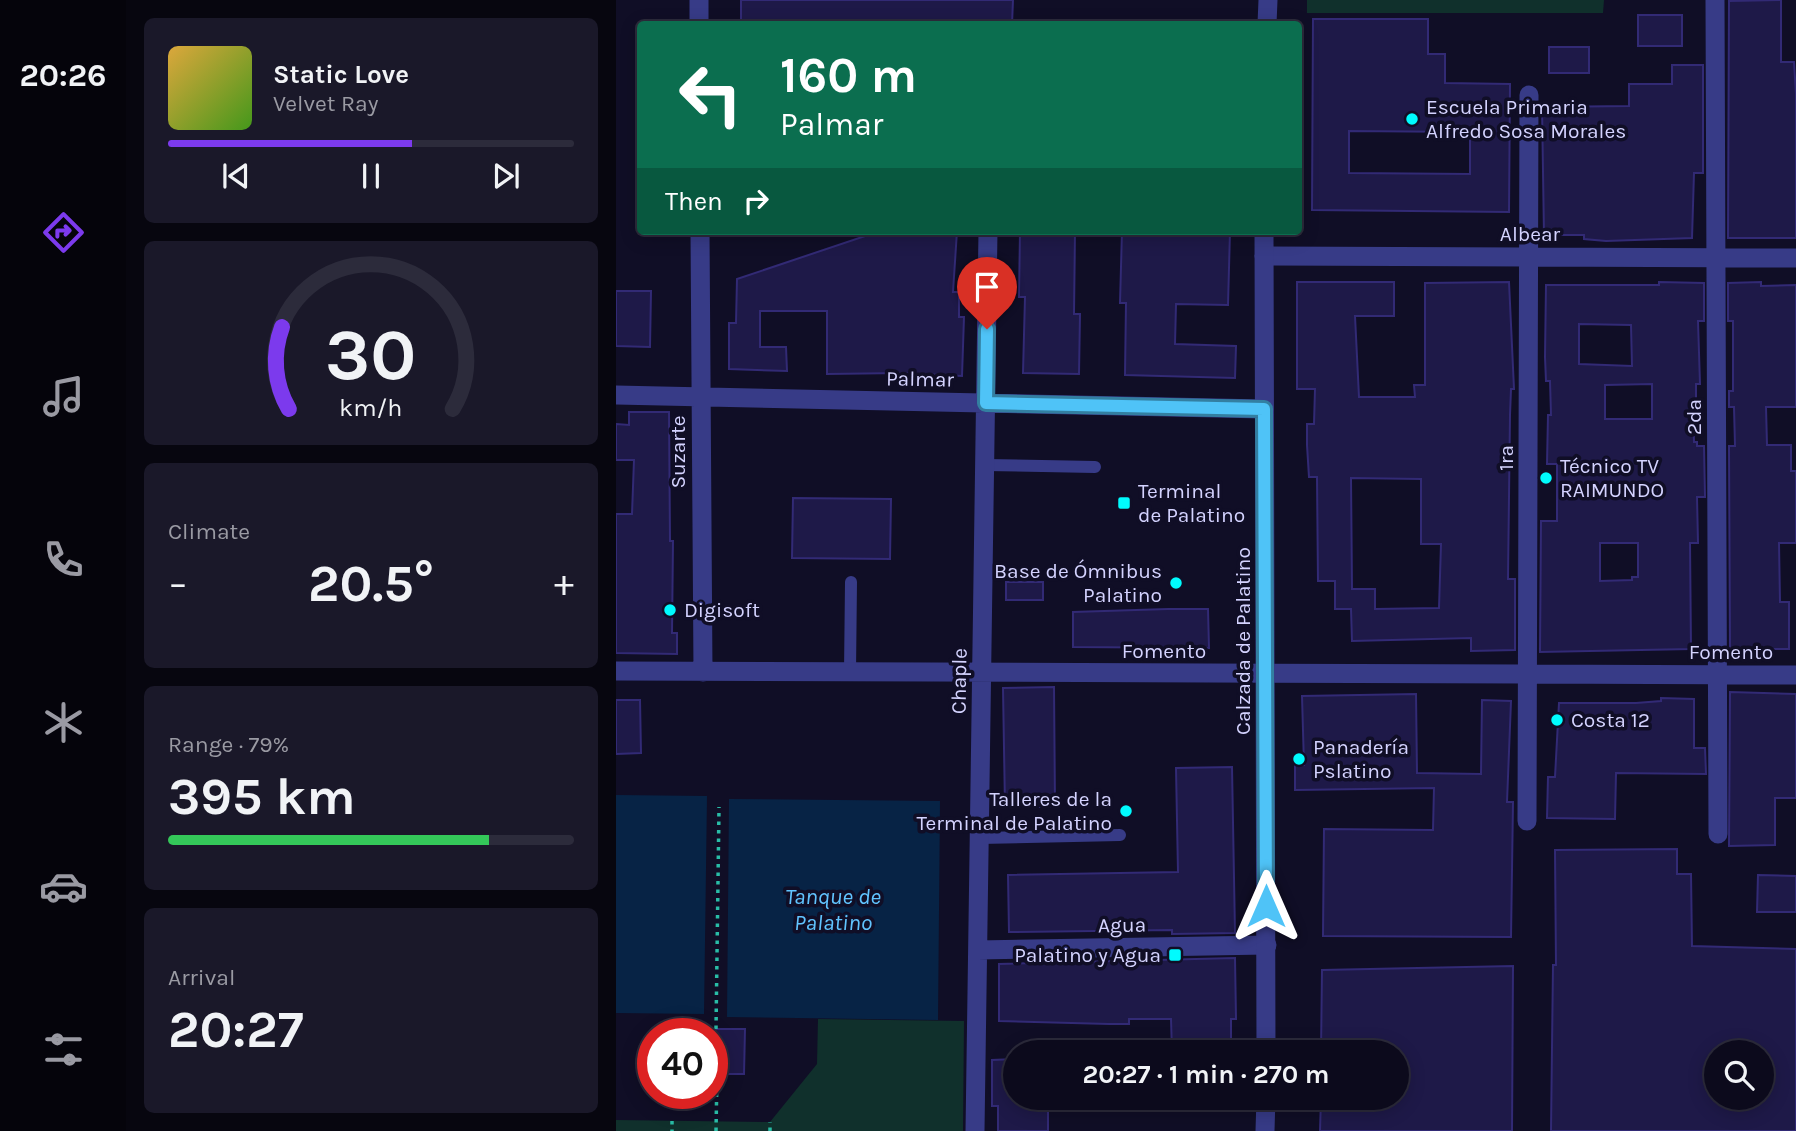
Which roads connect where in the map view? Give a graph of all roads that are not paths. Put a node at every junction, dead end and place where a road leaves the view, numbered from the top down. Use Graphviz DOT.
graph roads {
  1 [pos="699,0"];
  2 [pos="1268,0"];
  3 [pos="1715,0"];
  4 [pos="699,21"];
  5 [pos="1267,21"];
  6 [pos="1529,95"];
  7 [pos="700,235"];
  8 [pos="988,235"];
  9 [pos="1264,235"];
  10 [pos="1264,256"];
  11 [pos="1529,257"];
  12 [pos="1716,257"];
  13 [pos="1796,258"];
  14 [pos="616,395"];
  15 [pos="701,397"];
  16 [pos="986,403"];
  17 [pos="1264,409"];
  18 [pos="985,465"];
  19 [pos="1095,467"];
  20 [pos="851,582"];
  21 [pos="616,671"];
  22 [pos="703,672"];
  23 [pos="850,672"];
  24 [pos="982,673"];
  25 [pos="1266,674"];
  26 [pos="1528,674"];
  27 [pos="1718,675"];
  28 [pos="1796,675"];
  29 [pos="1527,821"];
  30 [pos="1718,834"];
  31 [pos="1120,835"];
  32 [pos="979,838"];
  33 [pos="1266,945"];
  34 [pos="978,950"];
  35 [pos="1266,1040"];
  36 [pos="1266,1110"];
  37 [pos="975,1131"];
  38 [pos="1265,1131"];
  1 -- 4 [label="street"];
  2 -- 5 [label="street"];
  3 -- 12 [label="street, 2da"];
  6 -- 11 [label="street, 1ra"];
  7 -- 15 [label="street, Suzarte"];
  8 -- 16 [label="street, Chaple"];
  9 -- 10 [label="street, Calzada de Palatino"];
  10 -- 11 [label="street, Albear"];
  10 -- 17 [label="street, Calzada de Palatino"];
  11 -- 12 [label="street, Albear"];
  11 -- 26 [label="street, 1ra"];
  12 -- 13 [label="street, Albear"];
  12 -- 27 [label="street, 2da"];
  14 -- 15 [label="street, Palmar"];
  15 -- 16 [label="street, Palmar"];
  15 -- 22 [label="street, Suzarte"];
  16 -- 17 [label="street, Palmar"];
  16 -- 18 [label="street, Chaple"];
  17 -- 25 [label="street, Calzada de Palatino"];
  18 -- 19 [label="lane"];
  18 -- 24 [label="street, Chaple"];
  20 -- 23 [label="lane"];
  21 -- 22 [label="street, Fomento"];
  22 -- 23 [label="street, Fomento"];
  23 -- 24 [label="street, Fomento"];
  24 -- 25 [label="street, Fomento"];
  24 -- 32 [label="street, Chaple"];
  25 -- 26 [label="street, Fomento"];
  25 -- 33 [label="street, Calzada de Palatino"];
  26 -- 27 [label="street, Fomento"];
  26 -- 29 [label="street, 1ra"];
  27 -- 28 [label="street, Fomento"];
  27 -- 30 [label="street, 2da"];
  31 -- 32 [label="lane"];
  32 -- 34 [label="street, Chaple"];
  33 -- 34 [label="street, Agua"];
  33 -- 35 [label="street, Calzada de Palatino"];
  34 -- 37 [label="street, Chaple"];
  36 -- 38 [label="street"];
}
